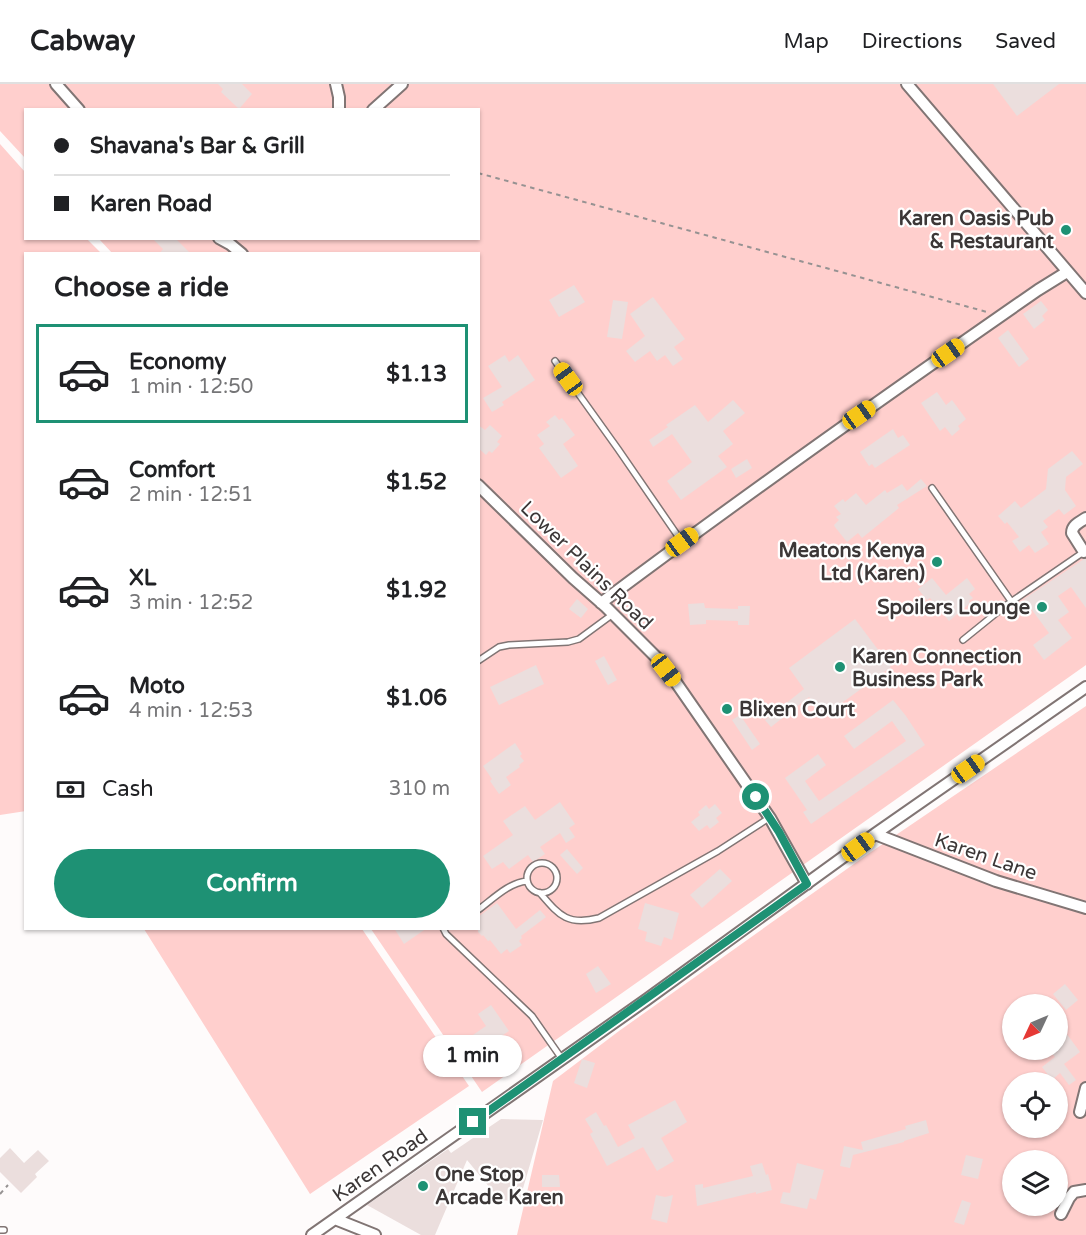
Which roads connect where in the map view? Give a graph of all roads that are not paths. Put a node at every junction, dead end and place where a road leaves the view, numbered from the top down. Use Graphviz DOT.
graph roads {
  1 [pos="56,84"];
  2 [pos="336,84"];
  3 [pos="402,84"];
  4 [pos="907,84"];
  5 [pos="77,108"];
  6 [pos="339,108"];
  7 [pos="375,108"];
  8 [pos="223,240"];
  9 [pos="240,252"];
  10 [pos="1067,272"];
  11 [pos="1086,293"];
  12 [pos="555,361"];
  13 [pos="480,487"];
  14 [pos="932,488"];
  15 [pos="1086,518"];
  16 [pos="682,542"];
  17 [pos="1085,551"];
  18 [pos="1011,602"];
  19 [pos="602,603"];
  20 [pos="613,614"];
  21 [pos="963,640"];
  22 [pos="480,660"];
  23 [pos="1086,687"];
  24 [pos="770,818"];
  25 [pos="875,834"];
  26 [pos="527,881"];
  27 [pos="807,884"];
  28 [pos="540,893"];
  29 [pos="480,908"];
  30 [pos="1086,908"];
  31 [pos="445,931"];
  32 [pos="562,1059"];
  33 [pos="1086,1088"];
  34 [pos="1080,1112"];
  35 [pos="1086,1190"];
  36 [pos="1068,1200"];
  37 [pos="335,1219"];
  38 [pos="312,1235"];
  39 [pos="375,1235"];
  1 -- 5 [label="street"];
  2 -- 6 [label="street"];
  3 -- 7 [label="street"];
  4 -- 10 [label="street"];
  8 -- 9 [label="street"];
  10 -- 11 [label="street"];
  10 -- 16 [label="street"];
  12 -- 16 [label="lane"];
  13 -- 19 [label="street, Lower Plains Road"];
  14 -- 18 [label="lane"];
  15 -- 17 [label="street"];
  16 -- 19 [label="street"];
  17 -- 18 [label="lane"];
  18 -- 21 [label="lane"];
  19 -- 20 [label="street, Lower Plains Road"];
  20 -- 22 [label="lane"];
  20 -- 24 [label="street, Lower Plains Road"];
  23 -- 25 [label="street, Karen Road"];
  24 -- 27 [label="street, Lower Plains Road"];
  24 -- 28 [label="lane"];
  25 -- 27 [label="street, Karen Road"];
  25 -- 30 [label="street, Karen Lane"];
  26 -- 28 [label="lane"];
  26 -- 28 [label="lane"];
  26 -- 29 [label="lane"];
  27 -- 32 [label="street, Karen Road"];
  31 -- 32 [label="lane"];
  32 -- 37 [label="street, Karen Road"];
  33 -- 34 [label="street"];
  35 -- 36 [label="street"];
  37 -- 38 [label="street, Karen Road"];
  37 -- 39 [label="street"];
}
